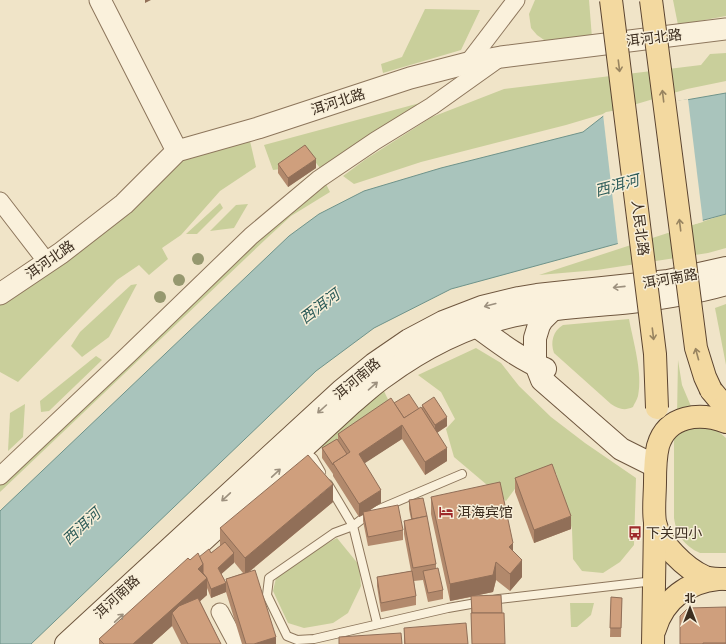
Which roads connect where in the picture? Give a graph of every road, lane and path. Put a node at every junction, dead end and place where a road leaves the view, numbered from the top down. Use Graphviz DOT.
graph roads {
  1 [pos="100,0"];
  2 [pos="611,0"];
  3 [pos="651,0"];
  4 [pos="509,3"];
  5 [pos="726,29"];
  6 [pos="501,57"];
  7 [pos="468,63"];
  8 [pos="177,151"];
  9 [pos="0,201"];
  10 [pos="47,262"];
  11 [pos="726,268"];
  12 [pos="726,284"];
  13 [pos="573,291"];
  14 [pos="0,294"];
  15 [pos="553,309"];
  16 [pos="468,320"];
  17 [pos="536,366"];
  18 [pos="726,408"];
  19 [pos="726,422"];
  20 [pos="302,449"];
  21 [pos="656,466"];
  22 [pos="462,474"];
  23 [pos="0,476"];
  24 [pos="655,522"];
  25 [pos="353,526"];
  26 [pos="722,579"];
  27 [pos="655,581"];
  28 [pos="220,612"];
  29 [pos="377,623"];
  30 [pos="653,640"];
  31 [pos="66,644"];
  32 [pos="90,644"];
  33 [pos="237,644"];
  1 -- 8 [label="street"];
  2 -- 21 [label="main road, 人民北路, one-way, bridge"];
  18 -- 3 [label="main road, one-way, bridge"];
  4 -- 7 [label="street"];
  5 -- 6 [label="street, 洱河北路"];
  6 -- 7 [label="street, 洱河北路"];
  6 -- 23 [label="street"];
  7 -- 8 [label="street, 洱河北路"];
  8 -- 10 [label="street, 洱河北路"];
  9 -- 10 [label="street"];
  10 -- 14 [label="street, 洱河北路"];
  11 -- 13 [label="main road, 洱河南路, one-way"];
  12 -- 15 [label="main road, 洱河南路"];
  13 -- 15 [label="main road"];
  13 -- 16 [label="main road, 洱河南路, one-way"];
  15 -- 16 [label="main road, 洱河南路"];
  15 -- 17 [label="main road"];
  16 -- 17 [label="main road"];
  20 -- 16 [label="main road, 洱河南路, one-way"];
  16 -- 31 [label="main road, 洱河南路, one-way"];
  17 -- 21 [label="main road"];
  19 -- 21 [label="main road"];
  20 -- 25 [label="lane"];
  32 -- 20 [label="main road, 洱河南路, one-way"];
  21 -- 24 [label="main road"];
  22 -- 25 [label="lane"];
  24 -- 26 [label="main road"];
  24 -- 27 [label="main road"];
  25 -- 29 [label="lane"];
  25 -- 29 [label="lane"];
  26 -- 30 [label="main road"];
  27 -- 29 [label="lane"];
  27 -- 30 [label="main road"];
  28 -- 33 [label="street"];
}
